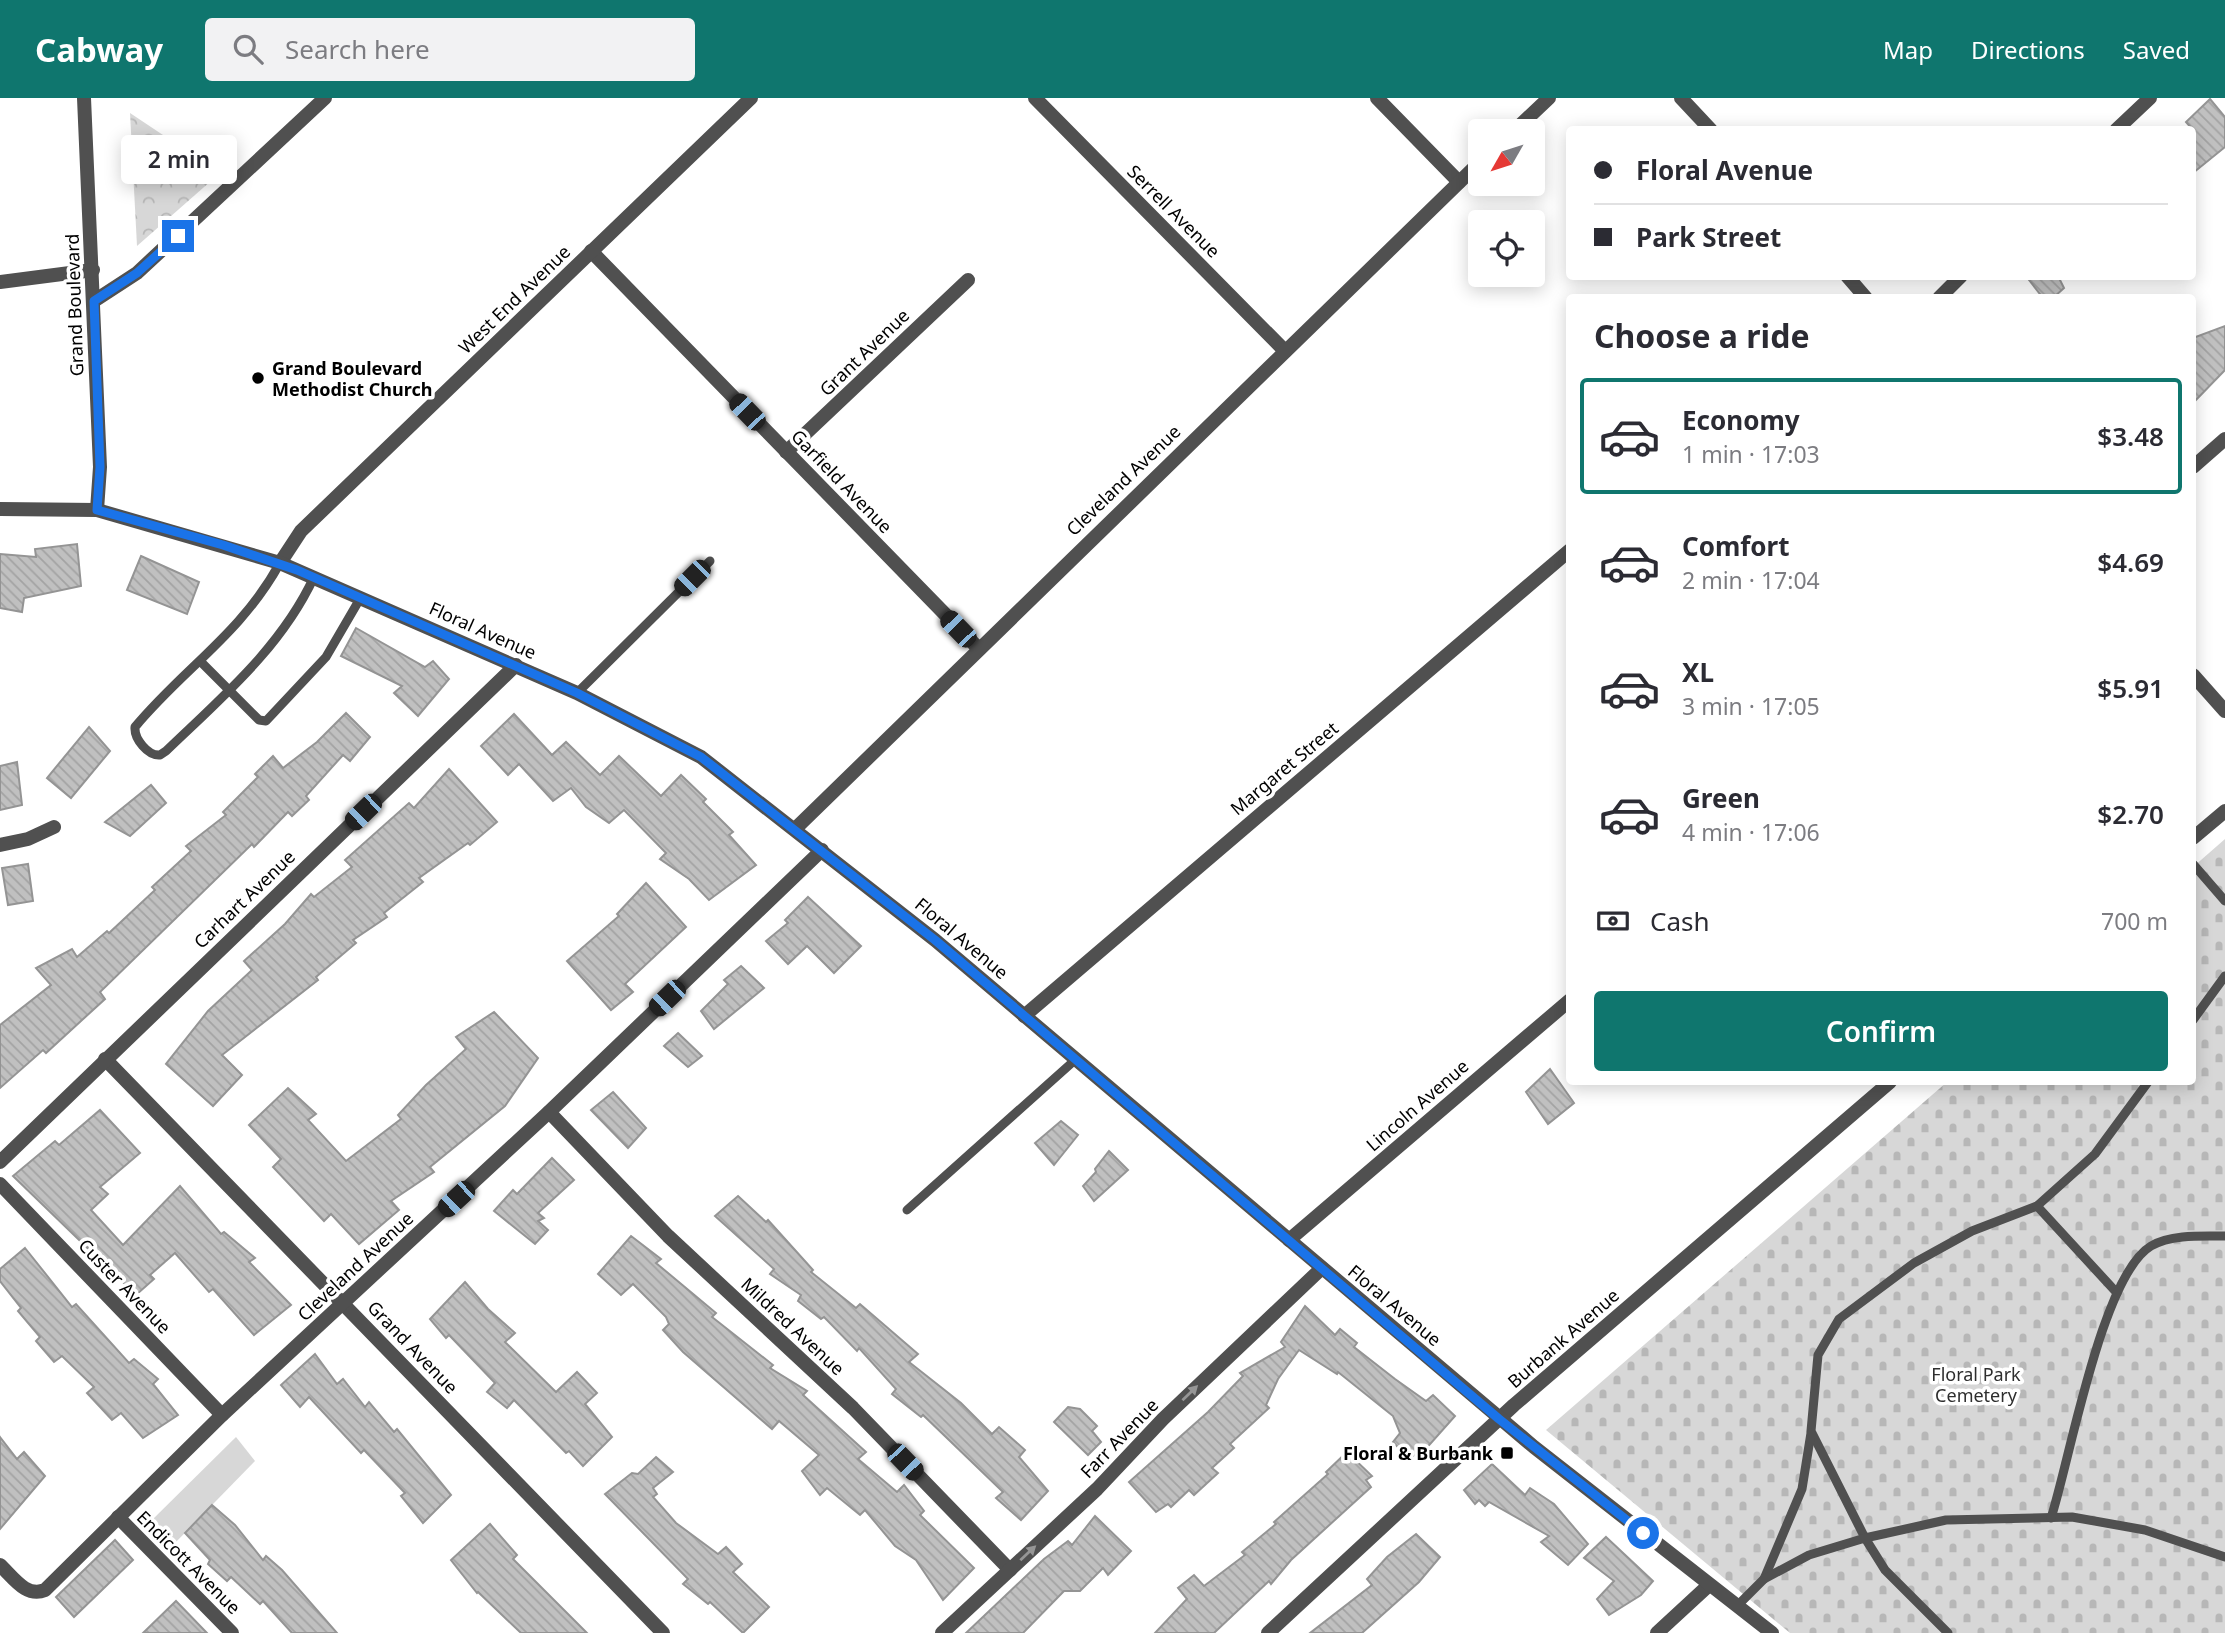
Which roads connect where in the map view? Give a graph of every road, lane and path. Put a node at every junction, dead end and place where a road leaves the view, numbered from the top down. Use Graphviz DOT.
graph roads {
  1 [pos="84,98"];
  2 [pos="325,98"];
  3 [pos="751,98"];
  4 [pos="1035,98"];
  5 [pos="1377,98"];
  6 [pos="1549,98"];
  7 [pos="1681,98"];
  8 [pos="2150,98"];
  9 [pos="1527,119"];
  10 [pos="1706,126"];
  11 [pos="2120,126"];
  12 [pos="1468,173"];
  13 [pos="1459,182"];
  14 [pos="591,251"];
  15 [pos="93,270"];
  16 [pos="968,280"];
  17 [pos="1851,280"];
  18 [pos="1957,280"];
  19 [pos="0,282"];
  20 [pos="1863,294"];
  21 [pos="1943,294"];
  22 [pos="94,301"];
  23 [pos="1285,351"];
  24 [pos="2225,439"];
  25 [pos="786,452"];
  26 [pos="2196,464"];
  27 [pos="0,509"];
  28 [pos="97,510"];
  29 [pos="1566,553"];
  30 [pos="710,561"];
  31 [pos="280,563"];
  32 [pos="314,577"];
  33 [pos="361,597"];
  34 [pos="978,648"];
  35 [pos="201,662"];
  36 [pos="516,666"];
  37 [pos="2196,678"];
  38 [pos="230,690"];
  39 [pos="577,693"];
  40 [pos="2225,711"];
  41 [pos="2225,811"];
  42 [pos="54,827"];
  43 [pos="796,829"];
  44 [pos="2196,835"];
  45 [pos="0,845"];
  46 [pos="822,850"];
  47 [pos="2196,867"];
  48 [pos="2225,901"];
  49 [pos="2225,976"];
  50 [pos="1566,1003"];
  51 [pos="1024,1016"];
  52 [pos="2196,1016"];
  53 [pos="106,1059"];
  54 [pos="1075,1060"];
  55 [pos="1887,1085"];
  56 [pos="2145,1085"];
  57 [pos="549,1112"];
  58 [pos="0,1162"];
  59 [pos="0,1184"];
  60 [pos="2037,1206"];
  61 [pos="907,1210"];
  62 [pos="2225,1236"];
  63 [pos="1289,1240"];
  64 [pos="1322,1268"];
  65 [pos="2117,1293"];
  66 [pos="344,1304"];
  67 [pos="222,1415"];
  68 [pos="1499,1419"];
  69 [pos="1811,1431"];
  70 [pos="118,1517"];
  71 [pos="2051,1518"];
  72 [pos="1865,1538"];
  73 [pos="2225,1557"];
  74 [pos="0,1565"];
  75 [pos="1010,1570"];
  76 [pos="1764,1579"];
  77 [pos="1709,1584"];
  78 [pos="1737,1606"];
  79 [pos="232,1633"];
  80 [pos="663,1633"];
  81 [pos="942,1633"];
  82 [pos="1268,1633"];
  83 [pos="1657,1633"];
  84 [pos="1772,1633"];
  85 [pos="1948,1633"];
  1 -- 15 [label="street, Grand Boulevard"];
  2 -- 22 [label="street"];
  3 -- 14 [label="street, West End Avenue"];
  4 -- 23 [label="street, Serrell Avenue"];
  5 -- 13 [label="street"];
  6 -- 9 [label="street"];
  7 -- 10 [label="street"];
  8 -- 11 [label="street"];
  12 -- 13 [label="street, Cleveland Avenue"];
  13 -- 23 [label="street, Cleveland Avenue"];
  14 -- 25 [label="street, Garfield Avenue"];
  14 -- 31 [label="street, West End Avenue"];
  15 -- 19 [label="street"];
  15 -- 22 [label="street, Grand Boulevard"];
  16 -- 25 [label="street, Grant Avenue"];
  17 -- 20 [label="street"];
  18 -- 21 [label="street"];
  22 -- 28 [label="street, Grand Boulevard"];
  23 -- 34 [label="street, Cleveland Avenue"];
  24 -- 26 [label="street"];
  25 -- 34 [label="street, Garfield Avenue"];
  27 -- 28 [label="street, Floral Avenue"];
  28 -- 31 [label="street, Floral Avenue"];
  29 -- 51 [label="street, Margaret Street"];
  30 -- 39 [label="lane"];
  31 -- 32 [label="street, Floral Avenue"];
  31 -- 35 [label="lane"];
  32 -- 33 [label="street, Floral Avenue"];
  32 -- 38 [label="lane"];
  33 -- 36 [label="street, Floral Avenue"];
  33 -- 38 [label="lane"];
  34 -- 43 [label="street, Cleveland Avenue"];
  35 -- 38 [label="lane"];
  35 -- 38 [label="lane"];
  36 -- 39 [label="street, Floral Avenue"];
  36 -- 53 [label="street, Carhart Avenue"];
  37 -- 40 [label="street"];
  39 -- 43 [label="street, Floral Avenue"];
  41 -- 44 [label="street"];
  42 -- 45 [label="street"];
  43 -- 46 [label="street, Floral Avenue"];
  46 -- 51 [label="street, Floral Avenue"];
  46 -- 57 [label="street, Cleveland Avenue"];
  47 -- 48 [label="lane"];
  49 -- 52 [label="lane"];
  50 -- 63 [label="street, Lincoln Avenue"];
  51 -- 54 [label="street, Floral Avenue"];
  53 -- 58 [label="street, Carhart Avenue"];
  53 -- 66 [label="street, Grand Avenue"];
  54 -- 61 [label="lane"];
  54 -- 63 [label="street, Floral Avenue"];
  55 -- 68 [label="street, Burbank Avenue"];
  56 -- 60 [label="lane"];
  57 -- 66 [label="street, Cleveland Avenue"];
  57 -- 75 [label="street, Mildred Avenue"];
  59 -- 67 [label="street, Custer Avenue"];
  60 -- 65 [label="lane"];
  60 -- 69 [label="lane"];
  62 -- 65 [label="lane"];
  63 -- 64 [label="street, Floral Avenue"];
  64 -- 68 [label="street, Floral Avenue"];
  75 -- 64 [label="street, Farr Avenue, one-way"];
  65 -- 71 [label="lane"];
  66 -- 67 [label="street, Cleveland Avenue"];
  66 -- 80 [label="street, Grand Avenue"];
  67 -- 70 [label="street, Cleveland Avenue"];
  68 -- 77 [label="street, Floral Avenue"];
  68 -- 82 [label="street, Burbank Avenue"];
  69 -- 72 [label="lane"];
  69 -- 76 [label="lane"];
  70 -- 74 [label="street, Cleveland Avenue"];
  70 -- 79 [label="street, Endicott Avenue"];
  71 -- 72 [label="lane"];
  71 -- 73 [label="lane"];
  72 -- 76 [label="lane"];
  72 -- 85 [label="lane"];
  75 -- 81 [label="street, Farr Avenue"];
  76 -- 78 [label="lane"];
  77 -- 78 [label="street, Floral Avenue"];
  77 -- 83 [label="street"];
  78 -- 84 [label="street, Floral Avenue"];
}
